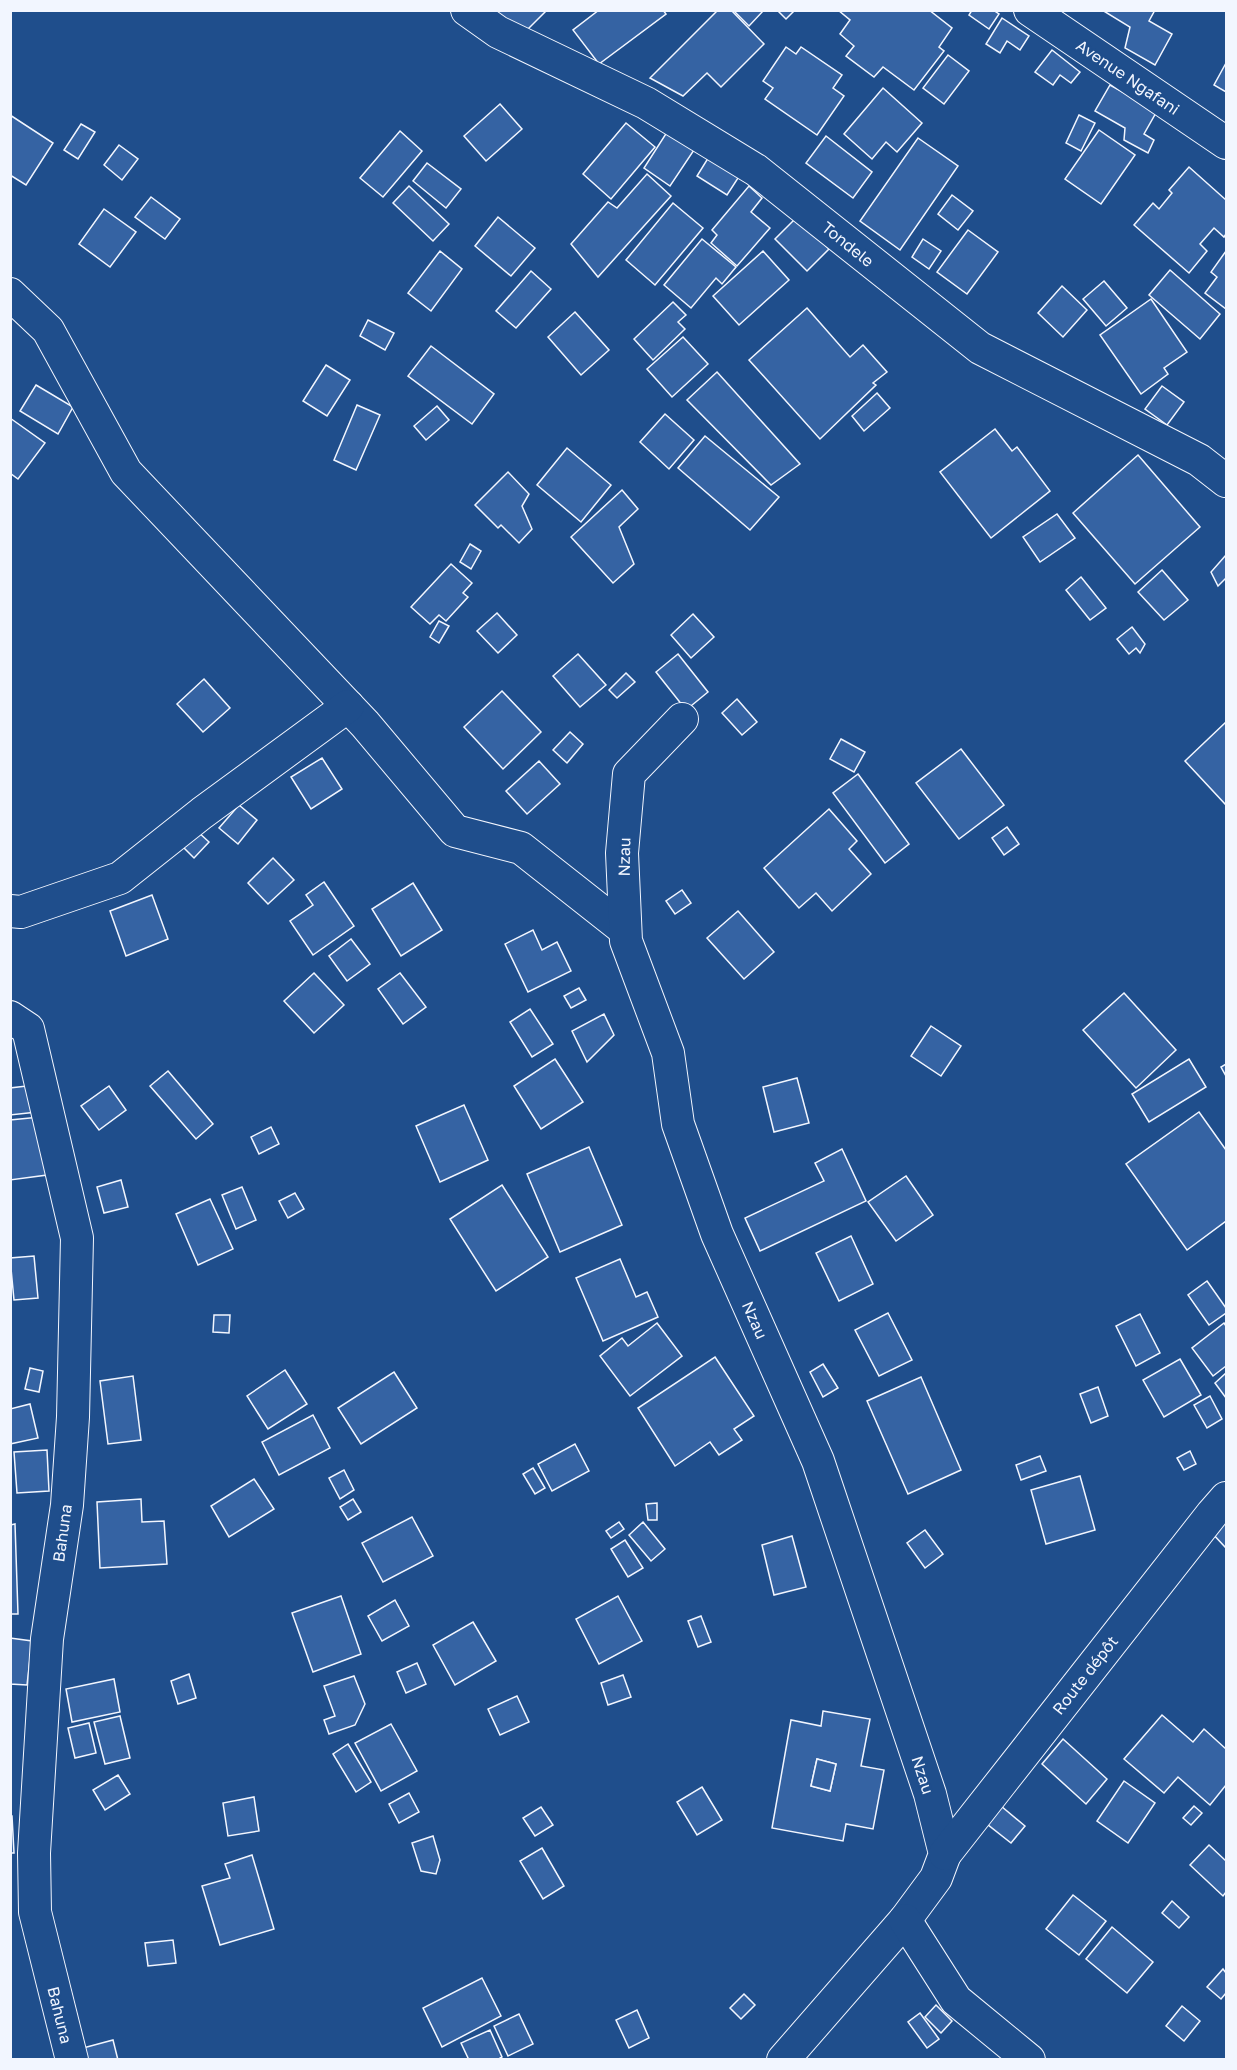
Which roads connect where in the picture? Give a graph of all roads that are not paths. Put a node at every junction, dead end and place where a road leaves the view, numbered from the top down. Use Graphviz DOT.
graph roads {
  1 [pos="467,10"];
  2 [pos="1030,10"];
  3 [pos="1227,143"];
  4 [pos="10,294"];
  5 [pos="1227,481"];
  6 [pos="348,706"];
  7 [pos="682,719"];
  8 [pos="10,910"];
  9 [pos="625,930"];
  10 [pos="10,1017"];
  11 [pos="1227,1498"];
  12 [pos="945,1854"];
  13 [pos="905,1920"];
  14 [pos="72,2060"];
  15 [pos="783,2060"];
  16 [pos="1029,2060"];
  1 -- 5 [label="street, Tondele"];
  2 -- 3 [label="street, Avenue Ngafani"];
  4 -- 6 [label="street"];
  6 -- 8 [label="street"];
  6 -- 9 [label="street"];
  7 -- 9 [label="street, Nzau"];
  9 -- 12 [label="street, Nzau"];
  10 -- 14 [label="street, Bahuna"];
  11 -- 12 [label="street, Route dépôt"];
  12 -- 13 [label="street"];
  13 -- 15 [label="street"];
  13 -- 16 [label="street"];
}
